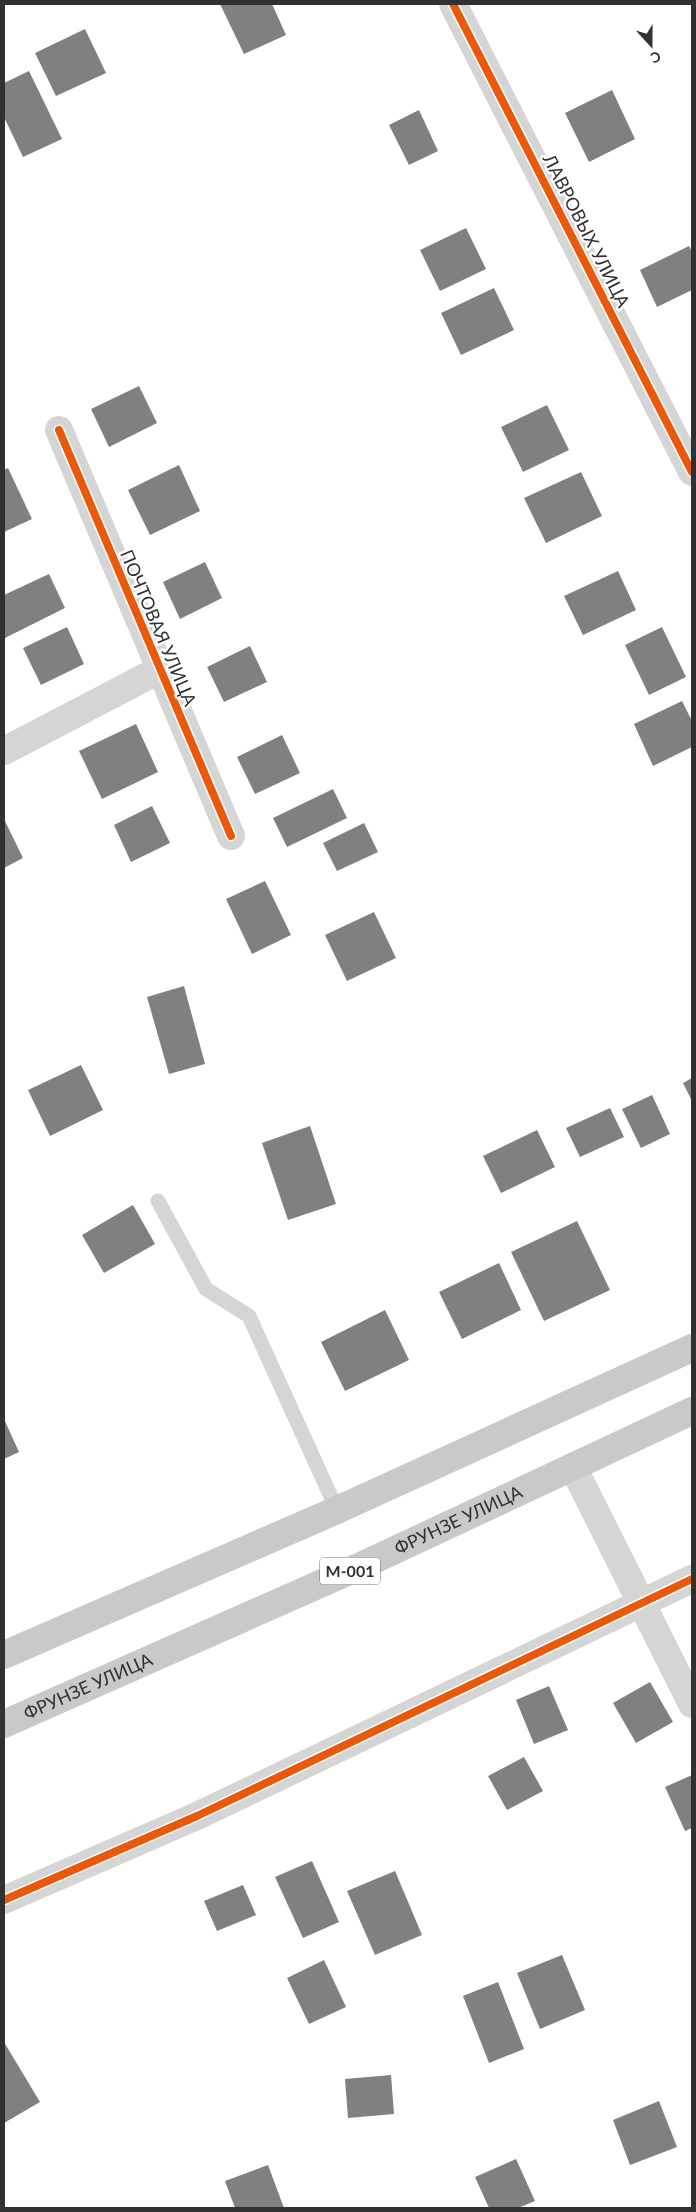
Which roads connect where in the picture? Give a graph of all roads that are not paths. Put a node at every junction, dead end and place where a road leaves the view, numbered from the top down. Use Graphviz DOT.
graph roads {
  1 [pos="453,4"];
  2 [pos="59,430"];
  3 [pos="692,472"];
  4 [pos="159,670"];
  5 [pos="4,751"];
  6 [pos="231,836"];
  7 [pos="158,1201"];
  8 [pos="692,1348"];
  9 [pos="692,1411"];
  10 [pos="573,1467"];
  11 [pos="337,1510"];
  12 [pos="692,1580"];
  13 [pos="642,1604"];
  14 [pos="4,1655"];
  15 [pos="692,1704"];
  16 [pos="4,1724"];
  17 [pos="4,1900"];
  1 -- 3 [label="street, ЛАВРОВЫХ УЛИЦА"];
  2 -- 4 [label="street, ПОЧТОВАЯ УЛИЦА"];
  4 -- 5 [label="street, ПОЧТОВАЯ УЛИЦА"];
  4 -- 6 [label="street, ПОЧТОВАЯ УЛИЦА"];
  7 -- 11 [label="lane"];
  8 -- 11 [label="main road"];
  9 -- 10 [label="main road, ФРУНЗЕ УЛИЦА / M-001"];
  10 -- 13 [label="street"];
  10 -- 16 [label="main road, ФРУНЗЕ УЛИЦА / M-001"];
  11 -- 14 [label="main road"];
  12 -- 13 [label="street"];
  13 -- 15 [label="street"];
  13 -- 17 [label="street"];
}
